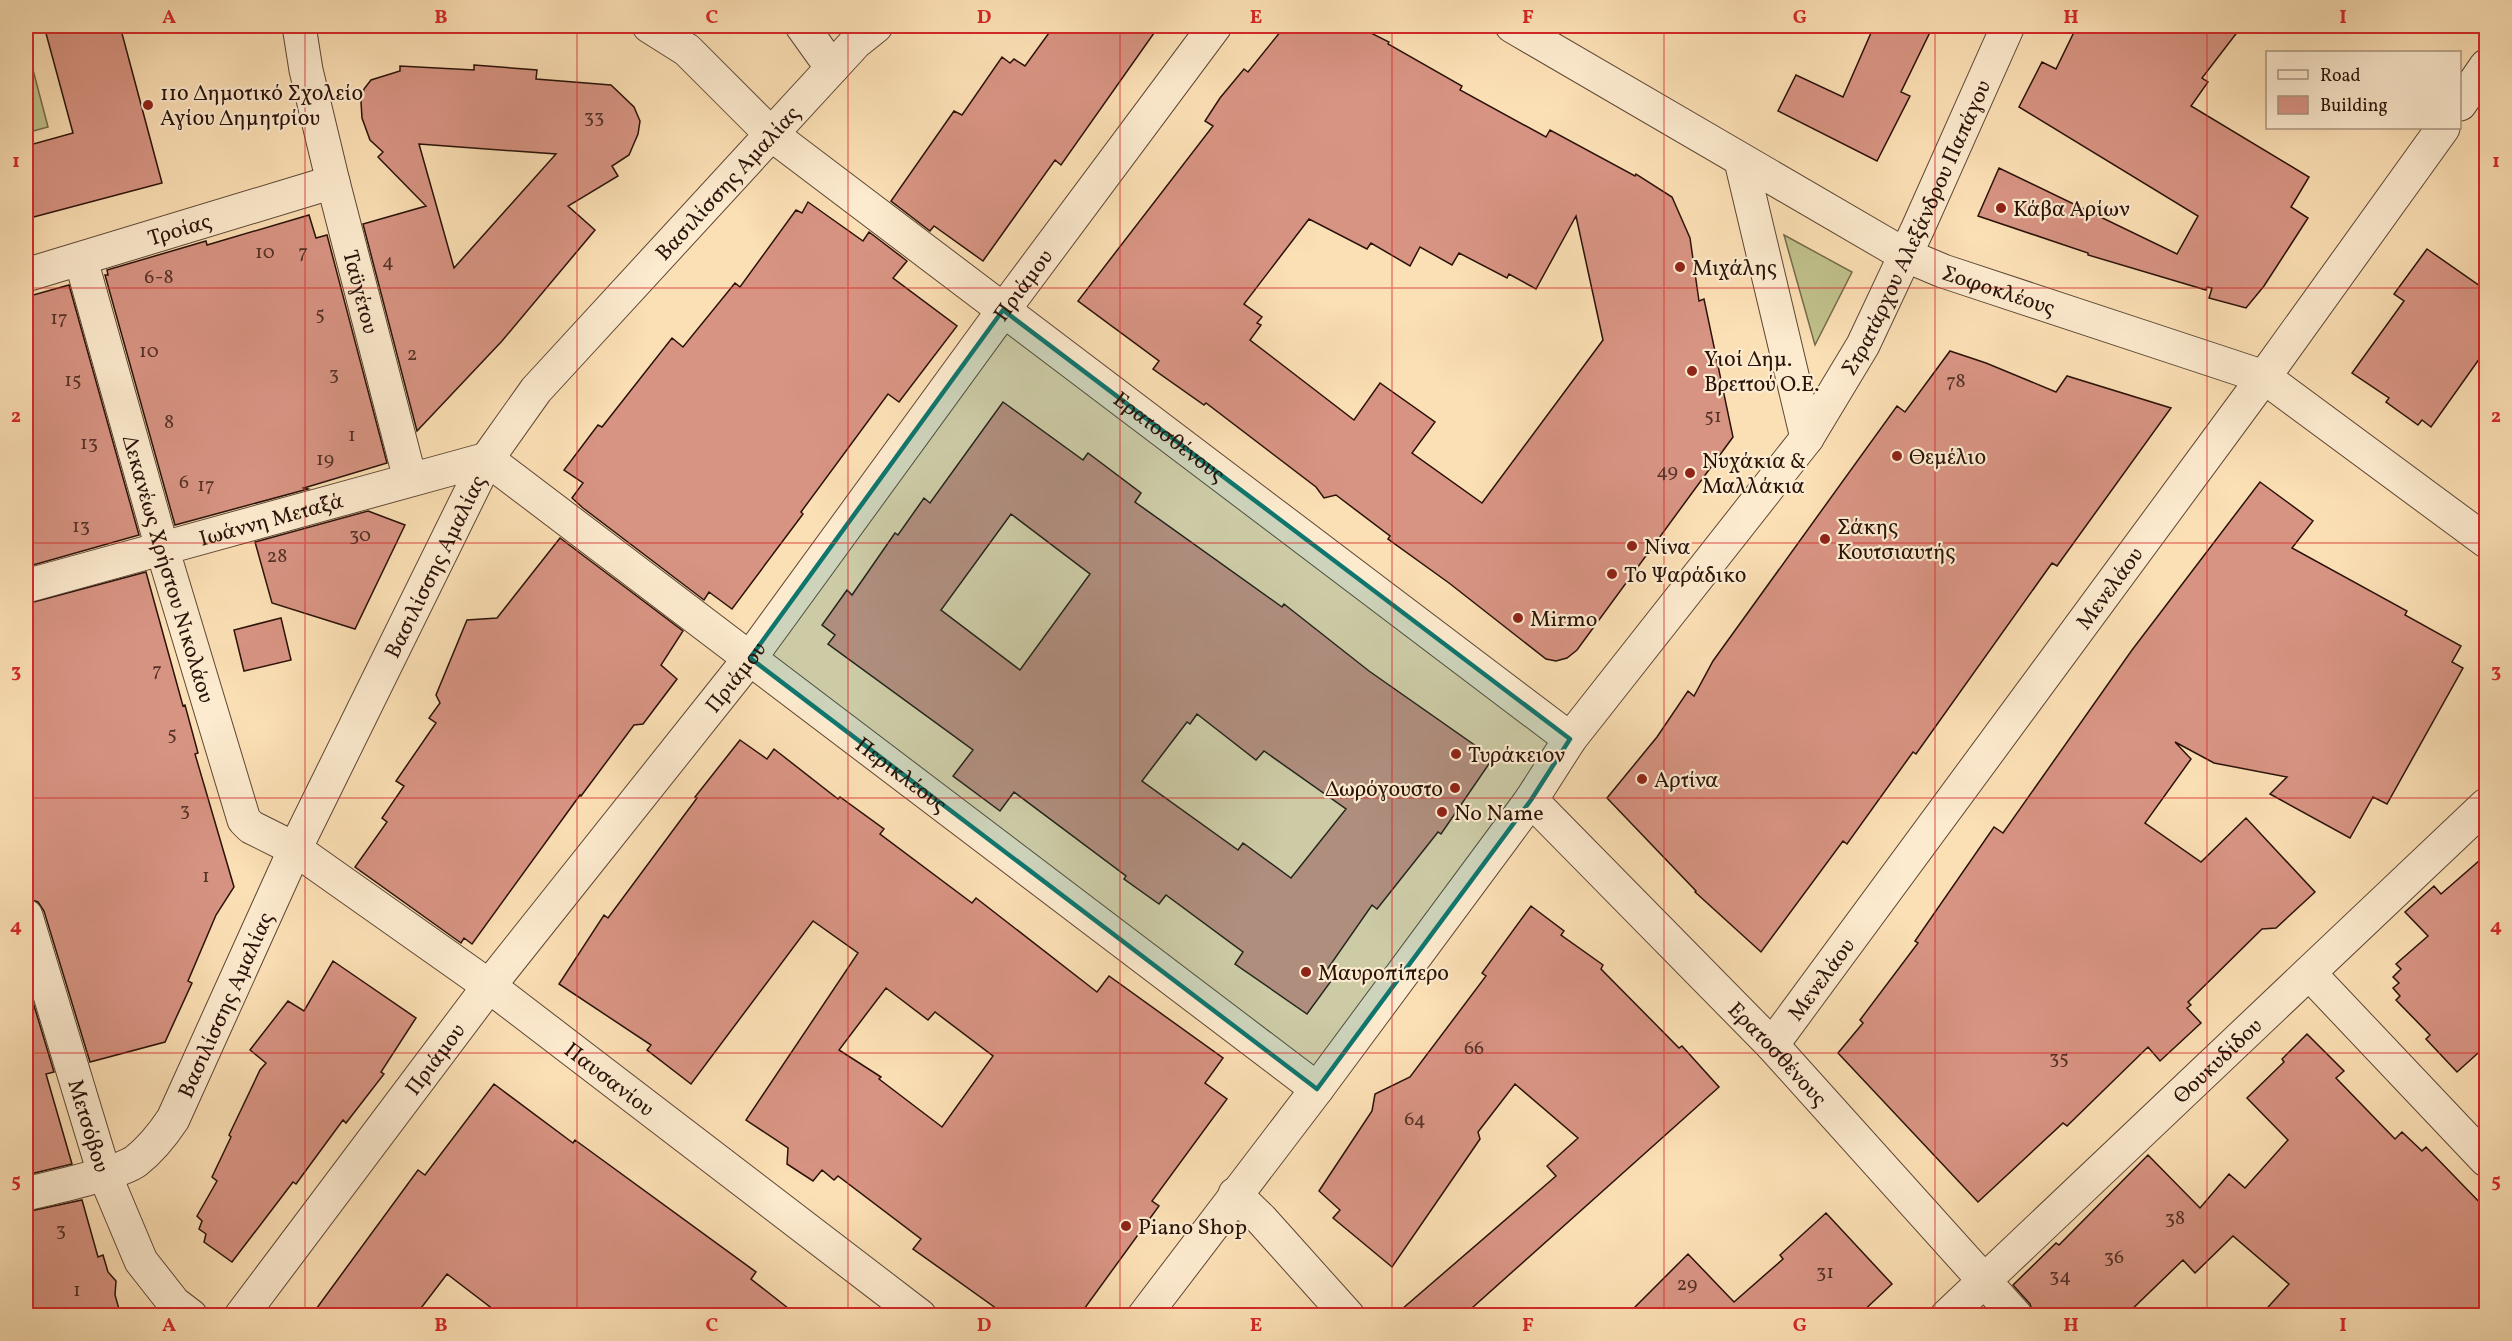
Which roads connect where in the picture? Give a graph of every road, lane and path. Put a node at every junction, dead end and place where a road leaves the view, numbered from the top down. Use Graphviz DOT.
graph roads {
  1 [pos="299,26"];
  2 [pos="649,26"];
  3 [pos="802,26"];
  4 [pos="876,26"];
  5 [pos="1215,26"];
  6 [pos="1512,26"];
  7 [pos="2008,26"];
  8 [pos="2487,66"];
  9 [pos="832,68"];
  10 [pos="2461,103"];
  11 [pos="2442,129"];
  12 [pos="771,134"];
  13 [pos="1741,161"];
  14 [pos="333,183"];
  15 [pos="1905,255"];
  16 [pos="81,260"];
  17 [pos="26,275"];
  18 [pos="1004,310"];
  19 [pos="2264,377"];
  20 [pos="1807,438"];
  21 [pos="487,459"];
  22 [pos="410,479"];
  23 [pos="2487,541"];
  24 [pos="162,548"];
  25 [pos="26,586"];
  26 [pos="750,658"];
  27 [pos="1570,739"];
  28 [pos="1531,800"];
  29 [pos="2487,805"];
  30 [pos="295,849"];
  31 [pos="26,916"];
  32 [pos="2309,973"];
  33 [pos="489,986"];
  34 [pos="1772,1045"];
  35 [pos="1317,1089"];
  36 [pos="2487,1160"];
  37 [pos="104,1173"];
  38 [pos="26,1194"];
  39 [pos="1235,1194"];
  40 [pos="1984,1281"];
  41 [pos="190,1316"];
  42 [pos="241,1316"];
  43 [pos="920,1316"];
  44 [pos="1144,1316"];
  45 [pos="1348,1316"];
  46 [pos="1947,1316"];
  47 [pos="2016,1316"];
  1 -- 14 [label="street, Ταϋγέτου"];
  2 -- 12 [label="street, Ερατοσθένους"];
  3 -- 9 [label="street"];
  4 -- 9 [label="street, Βασιλίσσης Αμαλίας"];
  5 -- 18 [label="street, Πριάμου"];
  6 -- 13 [label="street, Σοφοκλέους"];
  7 -- 15 [label="street, Στρατάρχου Αλεξάνδρου Παπάγου"];
  8 -- 10 [label="street"];
  9 -- 12 [label="street, Βασιλίσσης Αμαλίας"];
  11 -- 19 [label="street, Μενελάου"];
  12 -- 18 [label="street, Ερατοσθένους"];
  12 -- 21 [label="street, Βασιλίσσης Αμαλίας"];
  13 -- 15 [label="street, Σοφοκλέους"];
  13 -- 20 [label="street"];
  14 -- 16 [label="street, Τροίας"];
  14 -- 22 [label="street, Ταϋγέτου"];
  15 -- 19 [label="street, Σοφοκλέους"];
  15 -- 20 [label="street, Στρατάρχου Αλεξάνδρου Παπάγου"];
  16 -- 17 [label="street, Τροίας"];
  16 -- 24 [label="street, Δεκανέως Χρήστου Νικολάου"];
  18 -- 26 [label="street, Πριάμου"];
  18 -- 27 [label="street, Ερατοσθένους"];
  19 -- 23 [label="street, Σοφοκλέους"];
  19 -- 34 [label="street, Μενελάου"];
  20 -- 27 [label="street, Στρατάρχου Αλεξάνδρου Παπάγου"];
  21 -- 22 [label="street"];
  21 -- 26 [label="street, Περικλέους"];
  21 -- 30 [label="street, Βασιλίσσης Αμαλίας"];
  22 -- 24 [label="street, Ιωάννη Μεταξά"];
  24 -- 25 [label="street, Ιωάννη Μεταξά"];
  24 -- 30 [label="street, Δεκανέως Χρήστου Νικολάου"];
  26 -- 33 [label="street, Πριάμου"];
  26 -- 35 [label="street, Περικλέους"];
  27 -- 28 [label="street, Στρατάρχου Αλεξάνδρου Παπάγου"];
  28 -- 34 [label="street, Ερατοσθένους"];
  28 -- 35 [label="street, Στρατάρχου Αλεξάνδρου Παπάγου"];
  29 -- 32 [label="street, Θουκυδίδου"];
  30 -- 33 [label="street, Παυσανίου"];
  30 -- 37 [label="street, Βασιλίσσης Αμαλίας"];
  31 -- 37 [label="street, Μετσόβου"];
  32 -- 36 [label="street"];
  32 -- 40 [label="street, Θουκυδίδου"];
  33 -- 42 [label="street, Πριάμου"];
  33 -- 43 [label="street, Παυσανίου"];
  34 -- 40 [label="street, Ερατοσθένους"];
  35 -- 39 [label="street, Στρατάρχου Αλεξάνδρου Παπάγου"];
  37 -- 38 [label="street, Βασιλίσσης Αμαλίας"];
  37 -- 41 [label="street, Μετσόβου"];
  39 -- 44 [label="street, Στρατάρχου Αλεξάνδρου Παπάγου"];
  39 -- 45 [label="street"];
  40 -- 46 [label="street, Θουκυδίδου"];
  40 -- 47 [label="street, Ερατοσθένους"];
}
